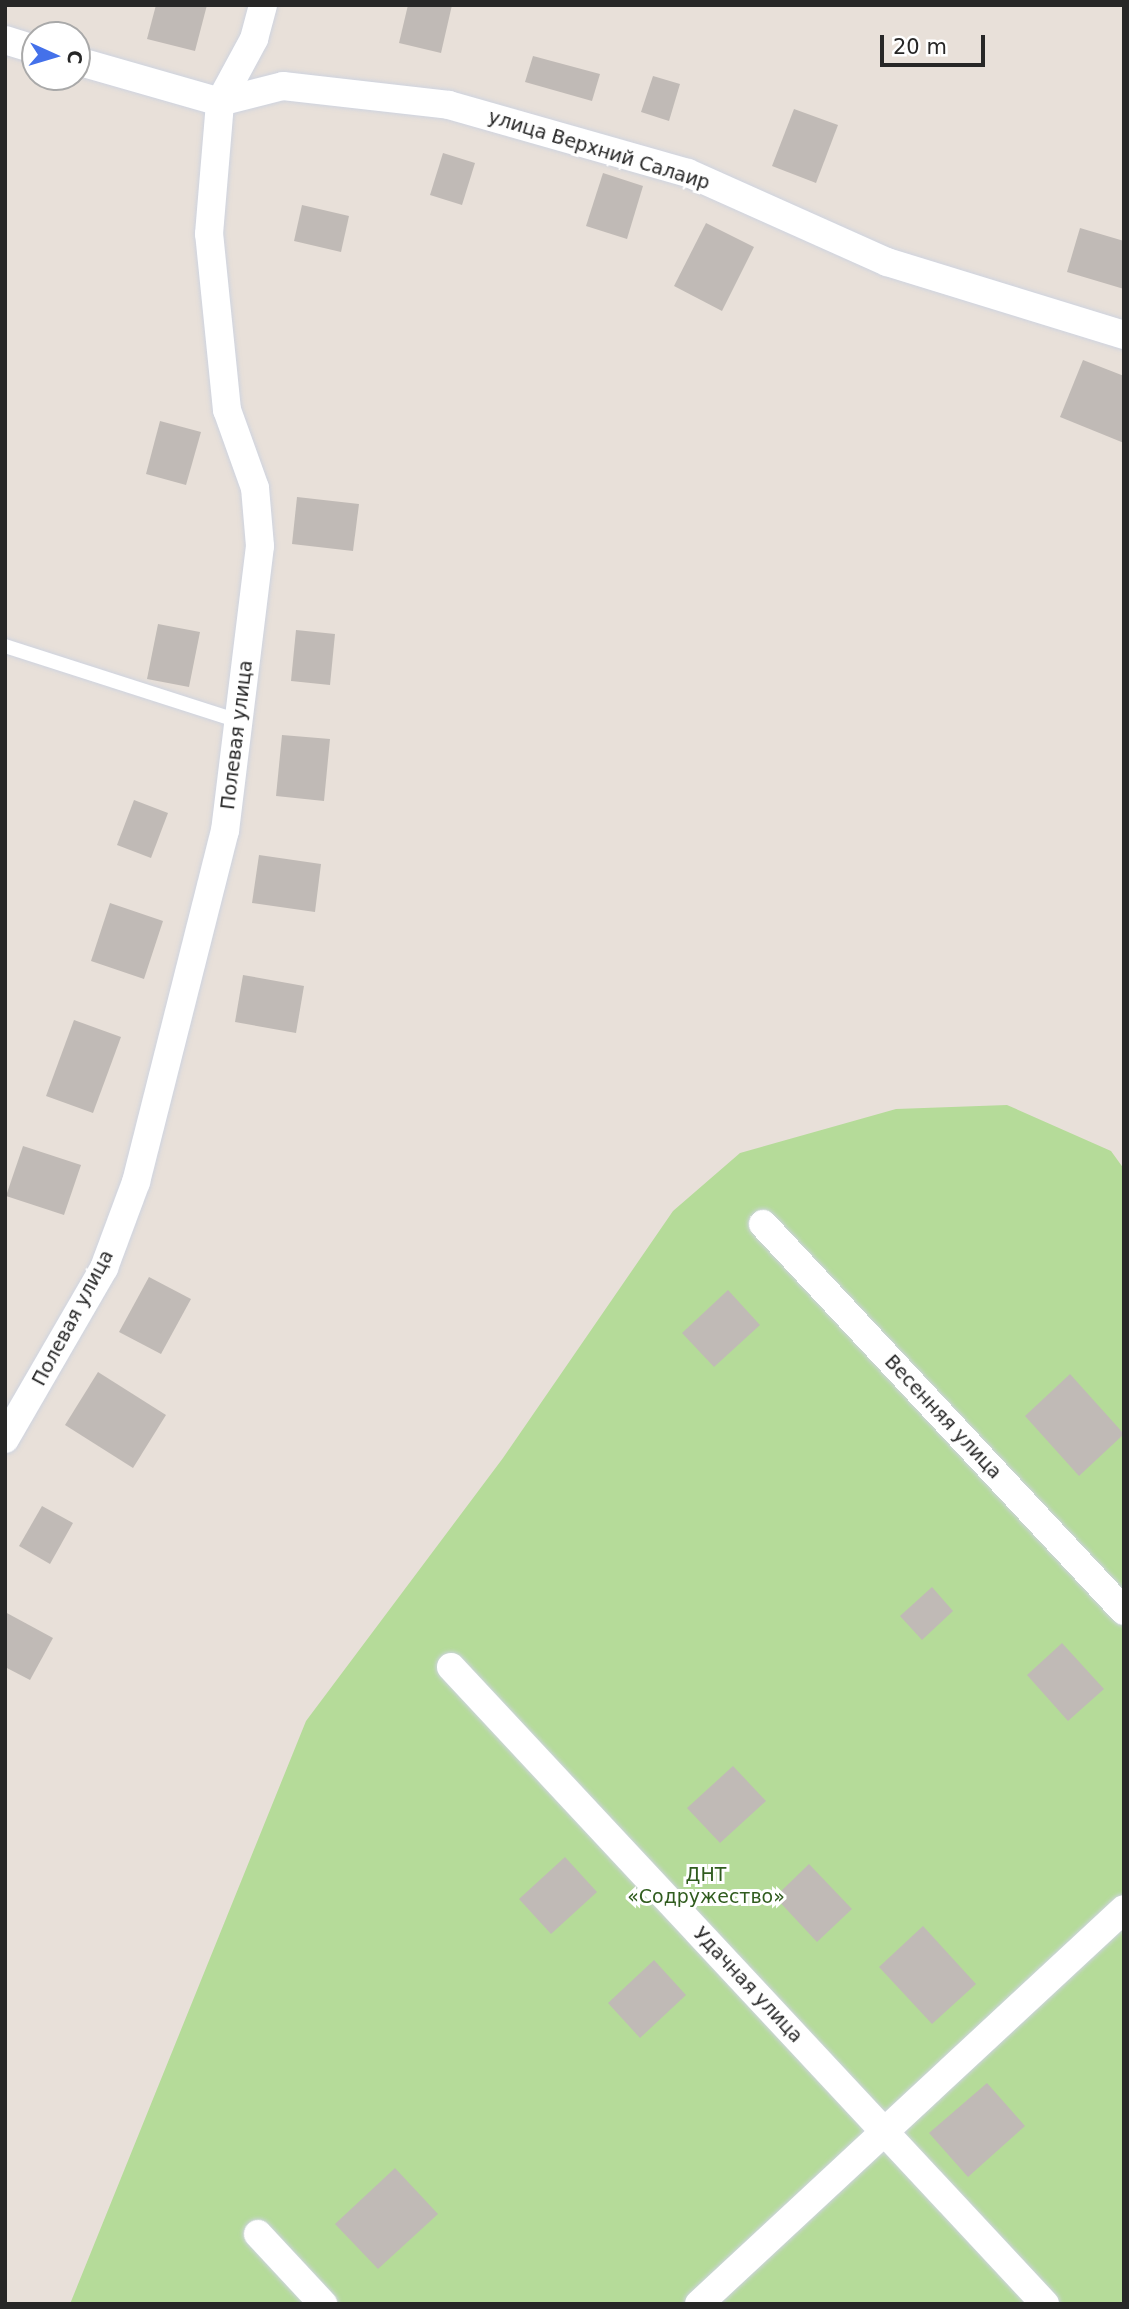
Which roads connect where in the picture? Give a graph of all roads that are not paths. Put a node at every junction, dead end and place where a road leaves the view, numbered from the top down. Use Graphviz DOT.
graph roads {
  1 [pos="263,5"];
  2 [pos="91,65"];
  3 [pos="219,102"];
  4 [pos="1124,335"];
  5 [pos="5,646"];
  6 [pos="239,721"];
  7 [pos="763,1224"];
  8 [pos="5,1439"];
  9 [pos="1124,1611"];
  10 [pos="451,1667"];
  11 [pos="1124,1909"];
  12 [pos="886,2133"];
  13 [pos="258,2234"];
  14 [pos="323,2304"];
  15 [pos="699,2304"];
  16 [pos="1045,2304"];
  1 -- 3 [label="street, Полевая улица"];
  2 -- 3 [label="street"];
  3 -- 4 [label="street, улица Верхний Салаир"];
  3 -- 6 [label="street, Полевая улица"];
  5 -- 6 [label="lane"];
  6 -- 8 [label="street, Полевая улица"];
  7 -- 9 [label="street, Весенняя улица"];
  10 -- 12 [label="street, Удачная улица"];
  11 -- 12 [label="street"];
  12 -- 15 [label="street"];
  12 -- 16 [label="street, Удачная улица"];
  13 -- 14 [label="street"];
}
